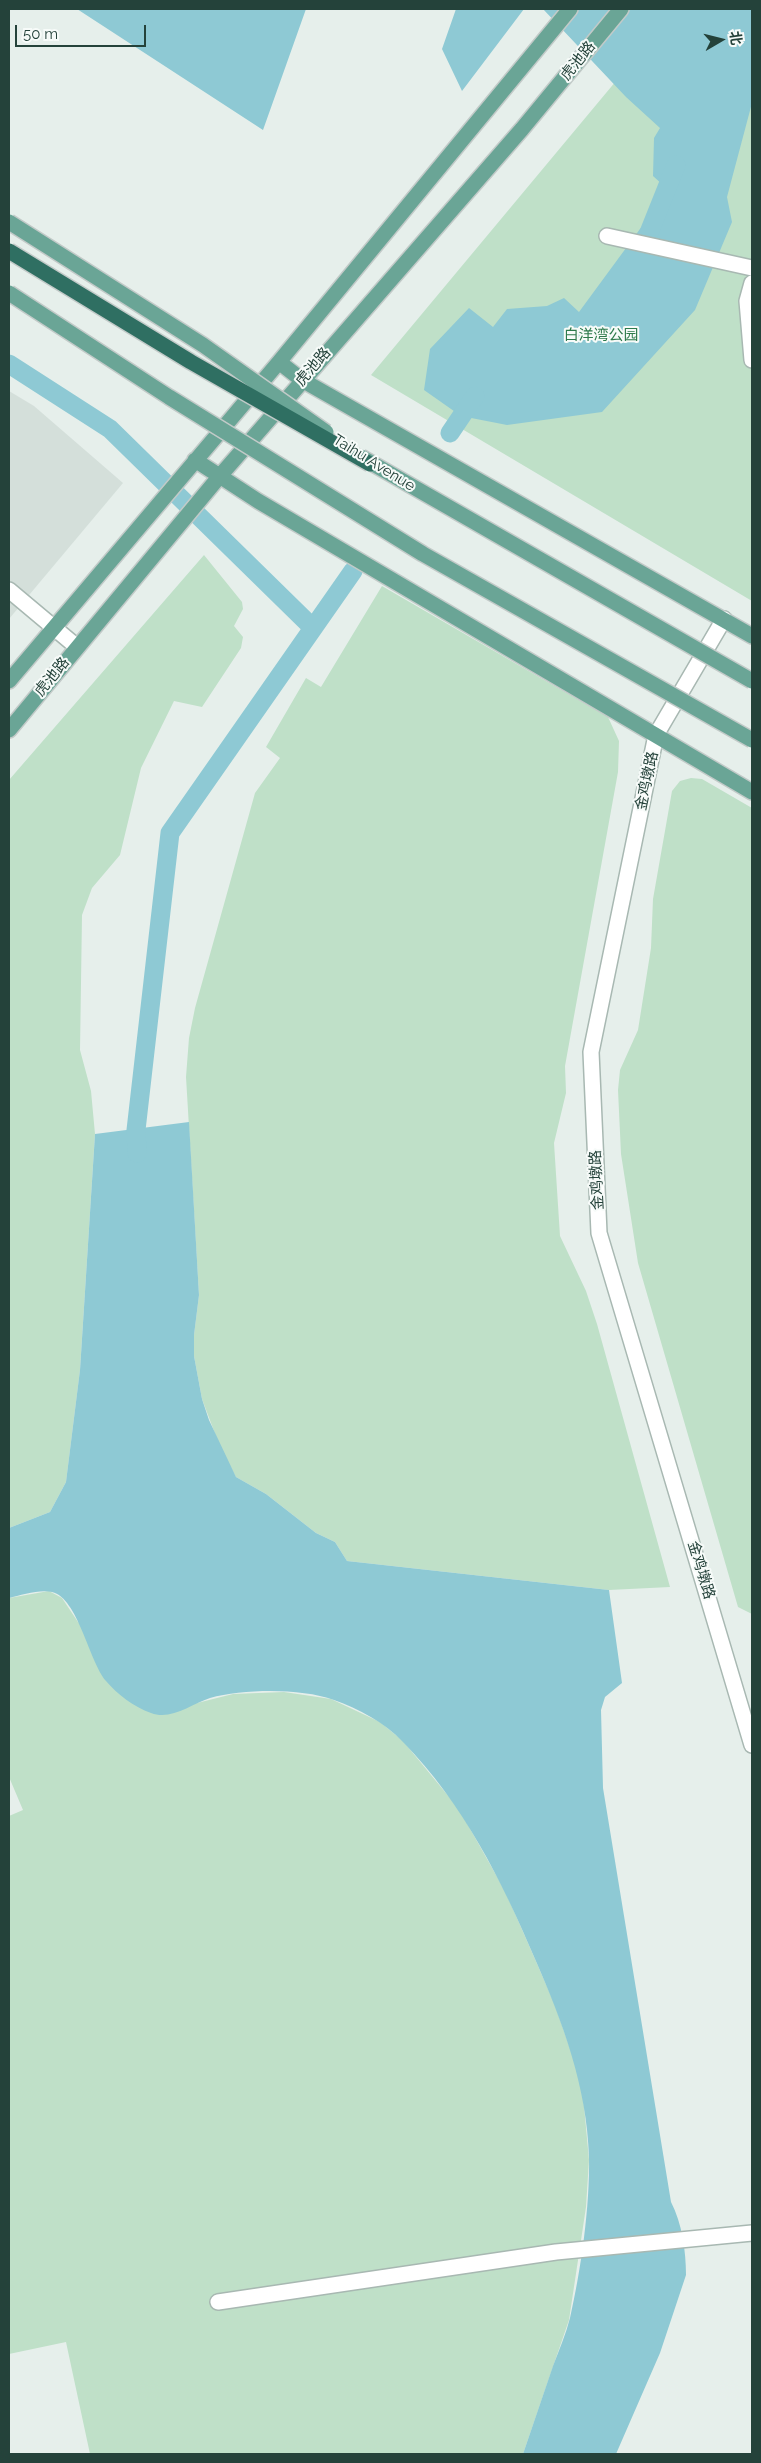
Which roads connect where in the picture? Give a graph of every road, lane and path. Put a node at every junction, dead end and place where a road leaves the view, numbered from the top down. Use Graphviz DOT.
graph roads {
  1 [pos="570,9"];
  2 [pos="621,9"];
  3 [pos="9,222"];
  4 [pos="607,236"];
  5 [pos="9,251"];
  6 [pos="752,268"];
  7 [pos="752,283"];
  8 [pos="9,293"];
  9 [pos="752,360"];
  10 [pos="279,362"];
  11 [pos="302,380"];
  12 [pos="195,460"];
  13 [pos="370,464"];
  14 [pos="219,477"];
  15 [pos="9,590"];
  16 [pos="724,619"];
  17 [pos="53,628"];
  18 [pos="752,636"];
  19 [pos="76,647"];
  20 [pos="9,681"];
  21 [pos="752,681"];
  22 [pos="9,730"];
  23 [pos="656,735"];
  24 [pos="752,740"];
  25 [pos="752,792"];
  26 [pos="752,1745"];
  27 [pos="752,2233"];
  28 [pos="218,2302"];
  1 -- 10 [label="main road, 虎池路"];
  2 -- 11 [label="main road, 虎池路"];
  3 -- 13 [label="main road, Taihu Avenue, bridge"];
  4 -- 6 [label="street"];
  5 -- 13 [label="highway, bridge"];
  7 -- 9 [label="street"];
  8 -- 24 [label="main road, bridge"];
  10 -- 11 [label="main road"];
  10 -- 12 [label="main road, 虎池路"];
  11 -- 14 [label="main road, 虎池路"];
  11 -- 16 [label="main road"];
  12 -- 14 [label="main road"];
  12 -- 17 [label="main road, 虎池路"];
  13 -- 21 [label="main road, Taihu Avenue, bridge"];
  14 -- 19 [label="main road, 虎池路"];
  14 -- 23 [label="main road"];
  15 -- 17 [label="street"];
  16 -- 18 [label="main road"];
  16 -- 23 [label="street, 金鸡墩路"];
  17 -- 19 [label="street"];
  17 -- 20 [label="main road, 虎池路"];
  19 -- 22 [label="main road, 虎池路"];
  23 -- 25 [label="main road"];
  23 -- 26 [label="street, 金鸡墩路"];
  27 -- 28 [label="street"];
}
